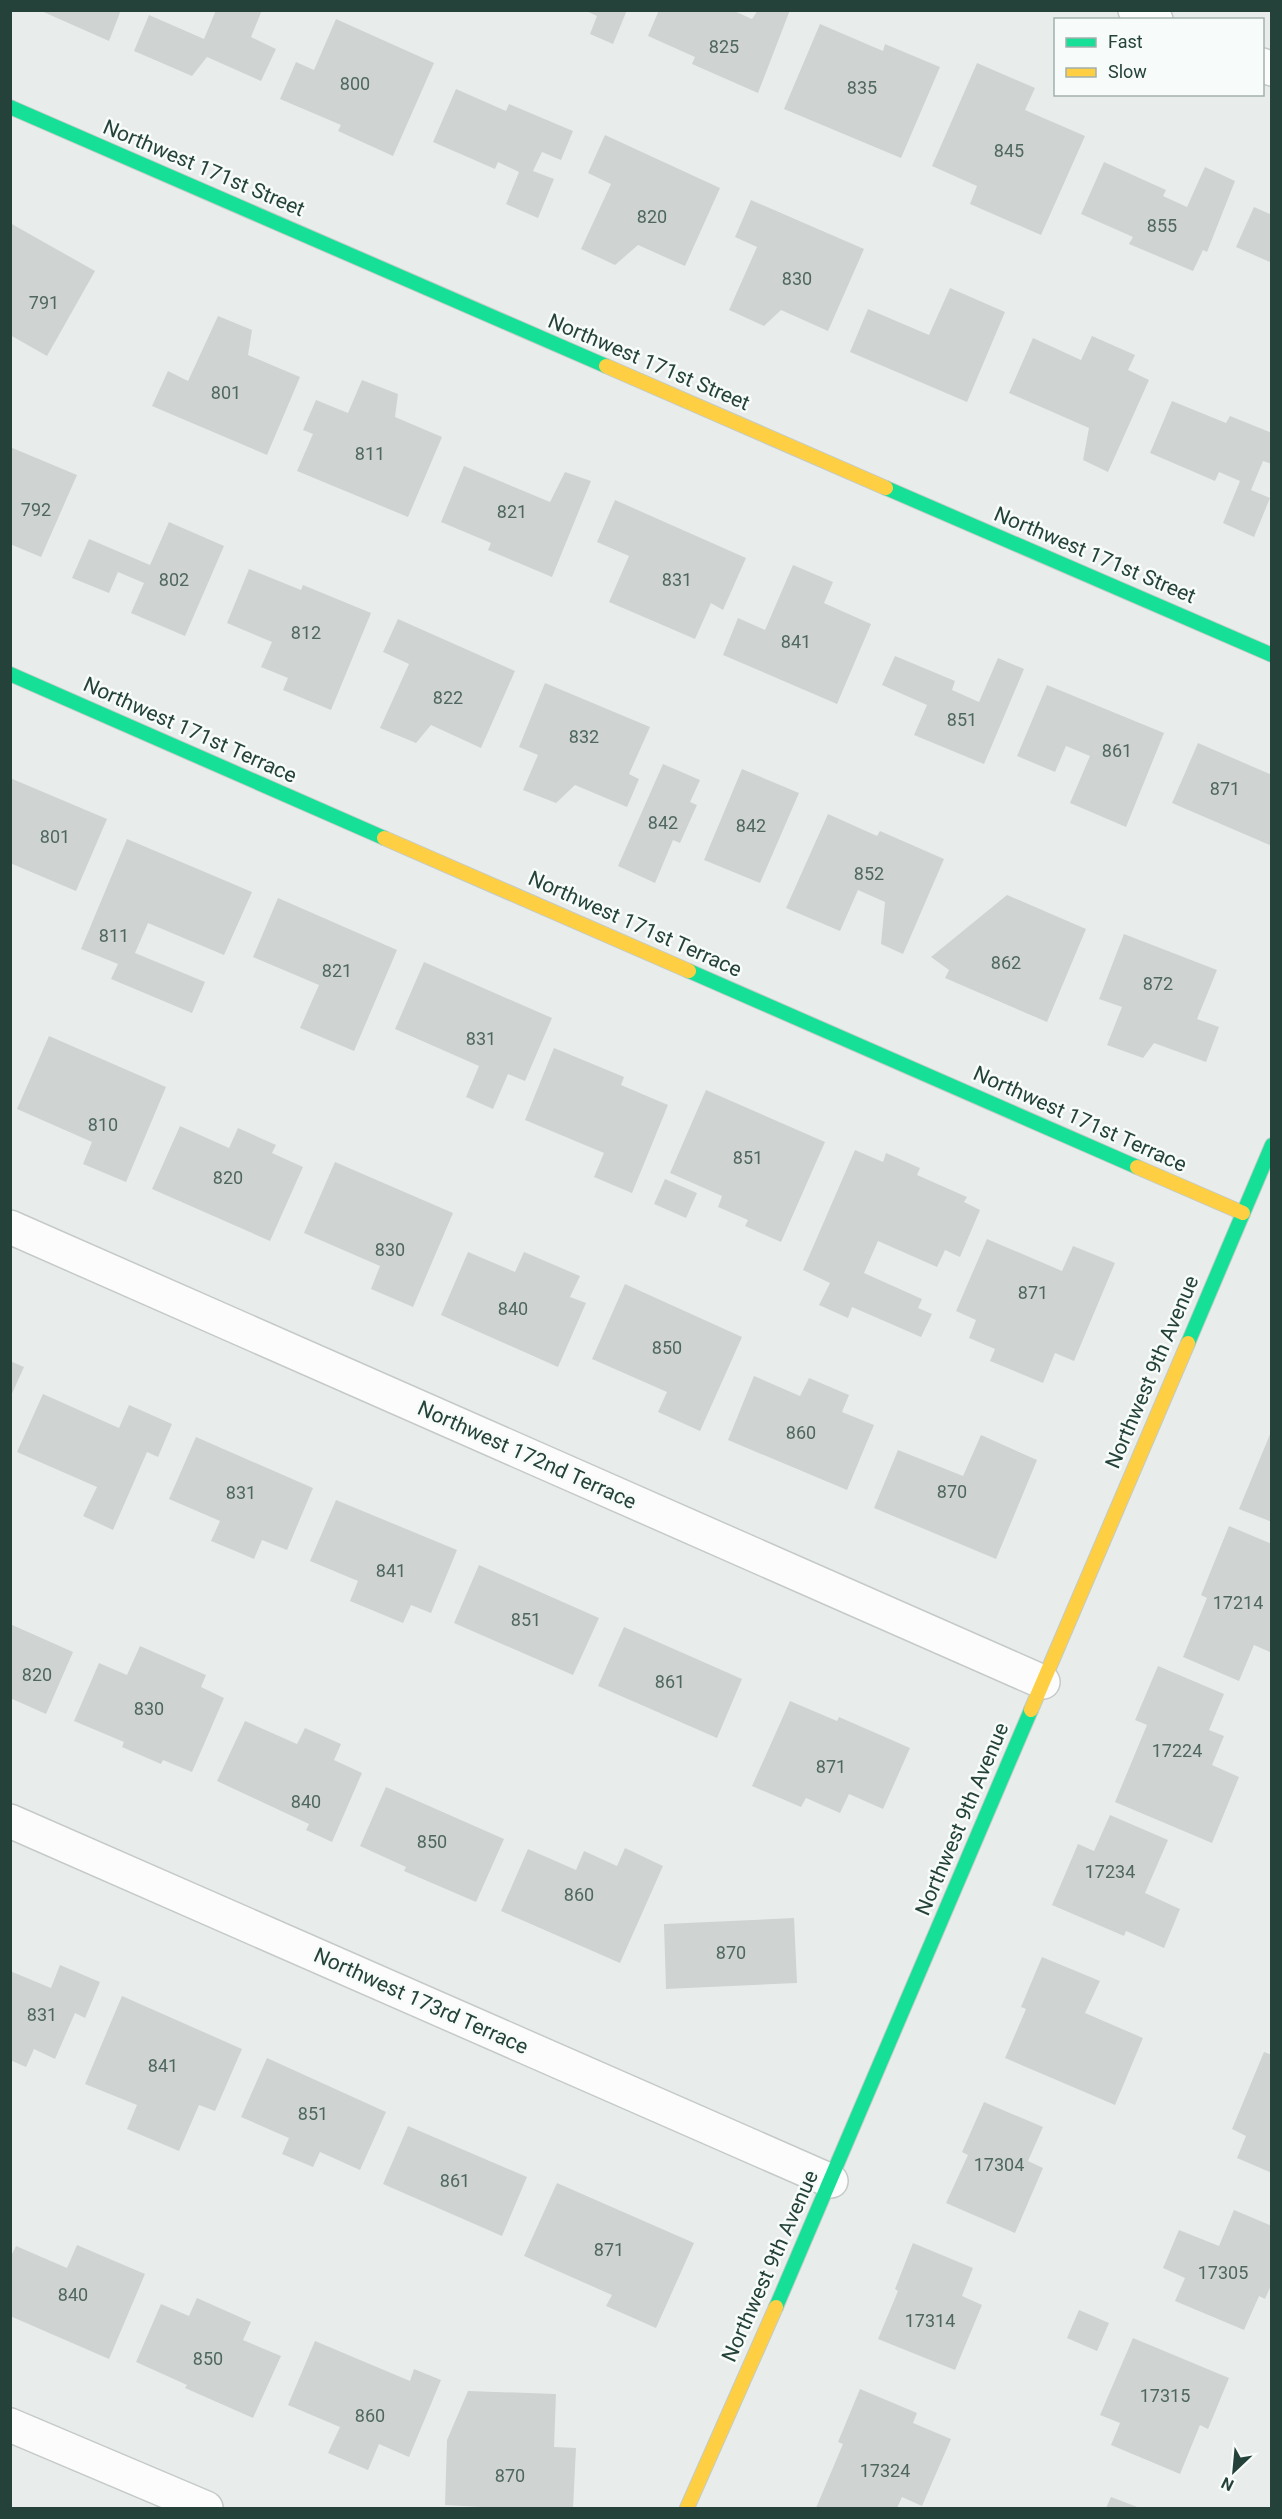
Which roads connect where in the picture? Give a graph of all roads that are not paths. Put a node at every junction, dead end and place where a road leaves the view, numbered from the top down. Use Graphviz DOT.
graph roads {
  1 [pos="1136,10"];
  2 [pos="1152,18"];
  3 [pos="10,107"];
  4 [pos="1272,655"];
  5 [pos="10,674"];
  6 [pos="1272,1145"];
  7 [pos="1243,1213"];
  8 [pos="10,1227"];
  9 [pos="1043,1682"];
  10 [pos="10,1821"];
  11 [pos="831,2181"];
  12 [pos="10,2425"];
  13 [pos="206,2508"];
  14 [pos="687,2508"];
  1 -- 2 [label="street"];
  3 -- 4 [label="street, Northwest 171st Street"];
  5 -- 7 [label="street, Northwest 171st Terrace"];
  6 -- 7 [label="street, Northwest 9th Avenue"];
  7 -- 9 [label="street, Northwest 9th Avenue"];
  8 -- 9 [label="street, Northwest 172nd Terrace"];
  9 -- 11 [label="street, Northwest 9th Avenue"];
  10 -- 11 [label="street, Northwest 173rd Terrace"];
  11 -- 14 [label="street, Northwest 9th Avenue"];
  12 -- 13 [label="street"];
}
